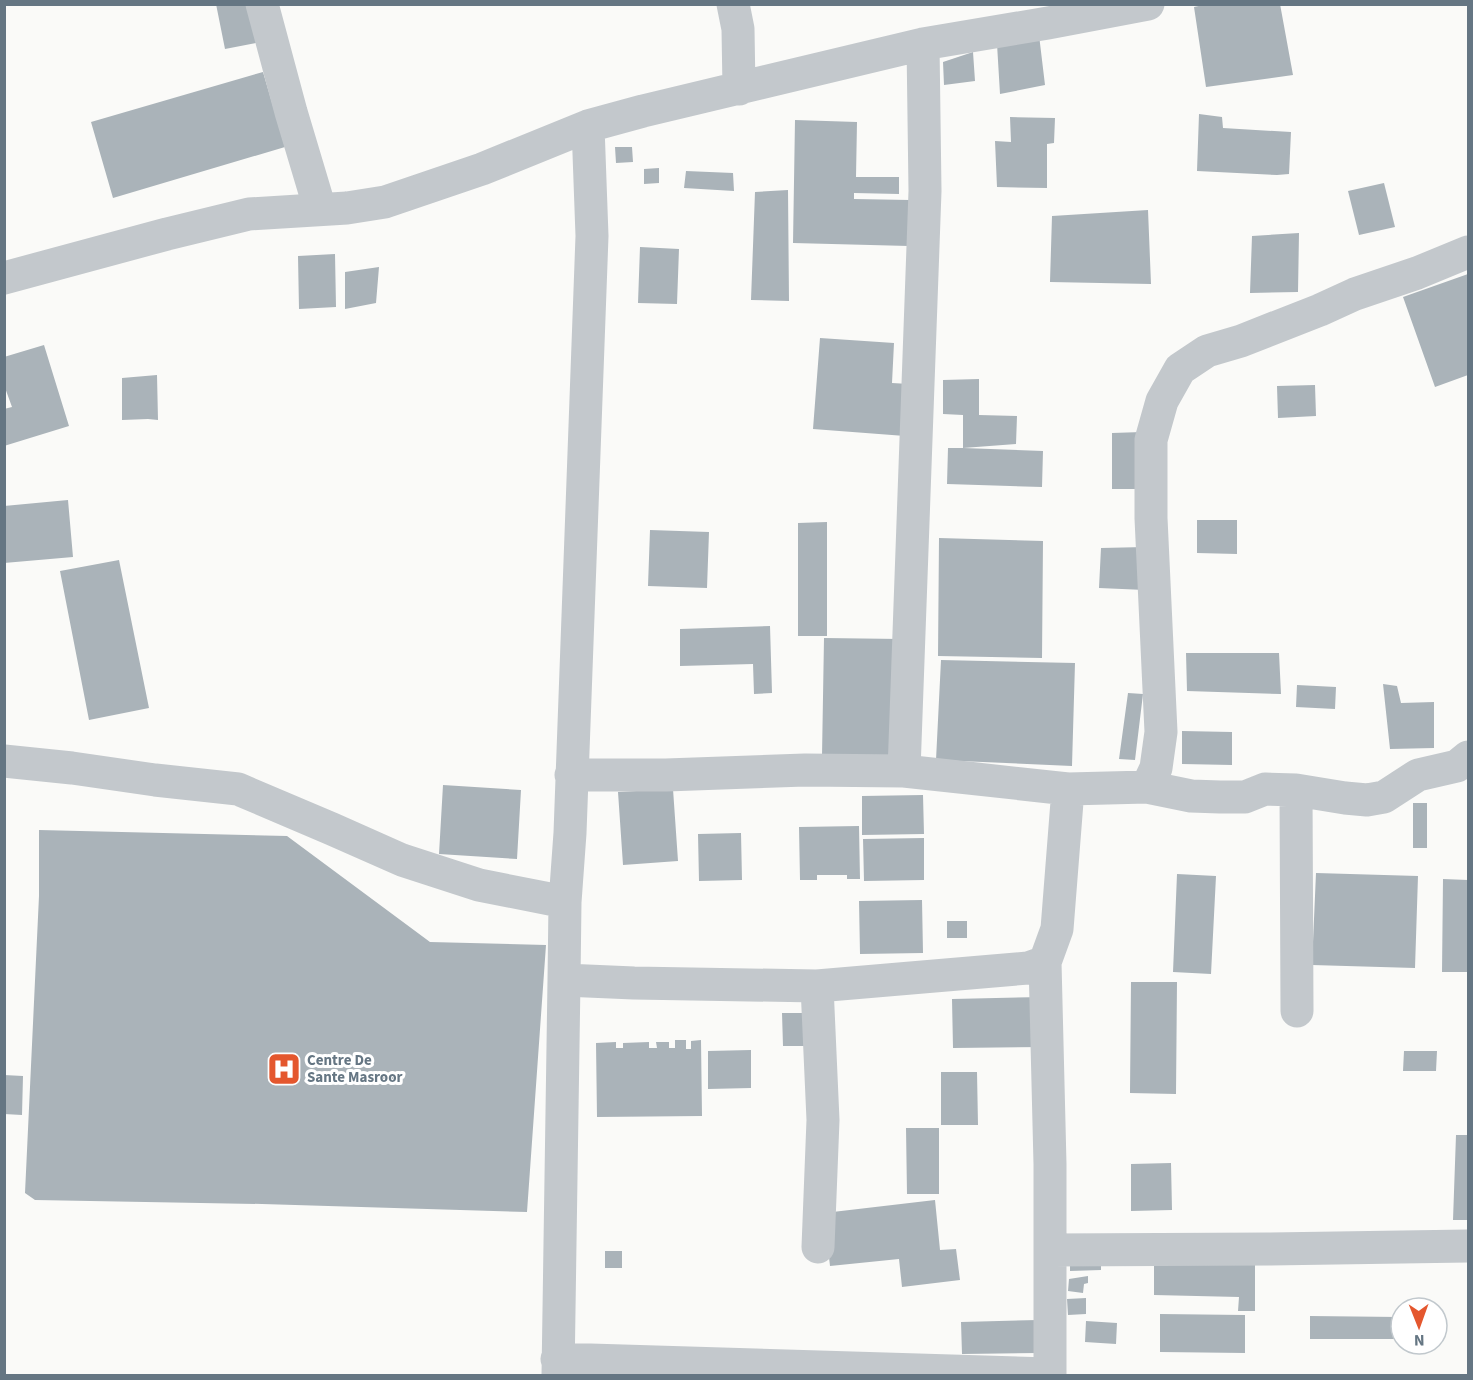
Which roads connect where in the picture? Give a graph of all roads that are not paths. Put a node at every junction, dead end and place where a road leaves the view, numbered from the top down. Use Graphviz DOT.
graph roads {
  1 [pos="262,4"];
  2 [pos="733,4"];
  3 [pos="1148,4"];
  4 [pos="923,44"];
  5 [pos="739,89"];
  6 [pos="588,126"];
  7 [pos="320,209"];
  8 [pos="1468,252"];
  9 [pos="4,278"];
  10 [pos="1468,757"];
  11 [pos="4,761"];
  12 [pos="904,771"];
  13 [pos="571,775"];
  14 [pos="1147,787"];
  15 [pos="1068,789"];
  16 [pos="1296,790"];
  17 [pos="565,902"];
  18 [pos="1045,962"];
  19 [pos="564,980"];
  20 [pos="817,986"];
  21 [pos="1298,1011"];
  22 [pos="1468,1246"];
  23 [pos="818,1247"];
  24 [pos="1050,1250"];
  25 [pos="558,1367"];
  1 -- 7 [label="street"];
  2 -- 5 [label="street"];
  3 -- 4 [label="street"];
  4 -- 5 [label="street"];
  4 -- 12 [label="street"];
  5 -- 6 [label="street"];
  6 -- 7 [label="street"];
  6 -- 13 [label="street"];
  7 -- 9 [label="street"];
  8 -- 14 [label="street"];
  10 -- 16 [label="street"];
  11 -- 17 [label="street"];
  12 -- 13 [label="street"];
  12 -- 15 [label="street"];
  13 -- 17 [label="street"];
  14 -- 15 [label="street"];
  14 -- 16 [label="street"];
  15 -- 18 [label="street"];
  16 -- 21 [label="street"];
  17 -- 19 [label="street"];
  18 -- 20 [label="street"];
  18 -- 24 [label="street"];
  19 -- 20 [label="street"];
  19 -- 25 [label="street"];
  20 -- 23 [label="street"];
  22 -- 24 [label="street"];
  24 -- 25 [label="street"];
}
